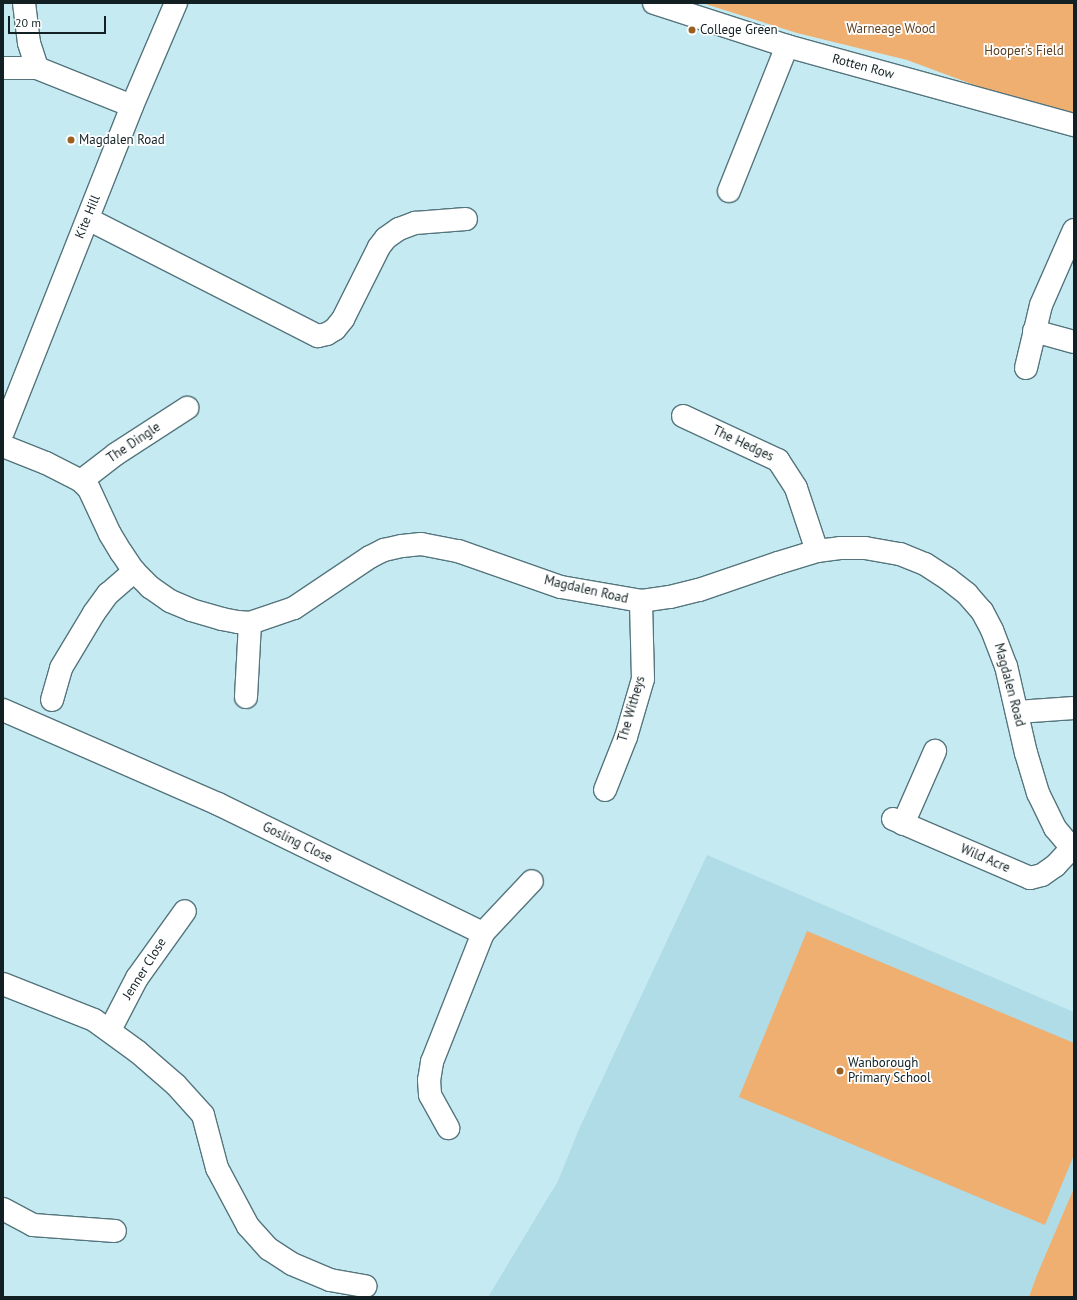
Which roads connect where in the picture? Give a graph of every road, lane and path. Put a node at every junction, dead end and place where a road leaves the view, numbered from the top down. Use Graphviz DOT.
graph roads {
  1 [pos="24,3"];
  2 [pos="176,3"];
  3 [pos="654,3"];
  4 [pos="787,46"];
  5 [pos="3,68"];
  6 [pos="37,68"];
  7 [pos="132,106"];
  8 [pos="1074,126"];
  9 [pos="729,191"];
  10 [pos="88,218"];
  11 [pos="466,219"];
  12 [pos="1074,230"];
  13 [pos="1034,331"];
  14 [pos="1074,342"];
  15 [pos="1026,368"];
  16 [pos="187,408"];
  17 [pos="683,416"];
  18 [pos="3,432"];
  19 [pos="3,446"];
  20 [pos="82,481"];
  21 [pos="817,551"];
  22 [pos="134,571"];
  23 [pos="641,601"];
  24 [pos="250,623"];
  25 [pos="246,697"];
  26 [pos="52,700"];
  27 [pos="1074,708"];
  28 [pos="3,710"];
  29 [pos="1017,712"];
  30 [pos="935,751"];
  31 [pos="605,790"];
  32 [pos="1072,850"];
  33 [pos="532,880"];
  34 [pos="185,911"];
  35 [pos="483,933"];
  36 [pos="3,984"];
  37 [pos="110,1030"];
  38 [pos="448,1128"];
  39 [pos="3,1209"];
  40 [pos="115,1231"];
  41 [pos="365,1286"];
  1 -- 6 [label="street"];
  2 -- 7 [label="street, Kite Hill"];
  3 -- 4 [label="street, Rotten Row"];
  4 -- 8 [label="street, Rotten Row"];
  4 -- 9 [label="street"];
  5 -- 6 [label="street"];
  6 -- 7 [label="street"];
  7 -- 10 [label="street, Kite Hill"];
  10 -- 11 [label="street"];
  10 -- 18 [label="street, Kite Hill"];
  12 -- 13 [label="street"];
  13 -- 14 [label="street"];
  13 -- 15 [label="street"];
  16 -- 20 [label="street, The Dingle"];
  17 -- 21 [label="street, The Hedges"];
  19 -- 20 [label="street, Magdalen Road"];
  20 -- 22 [label="street, Magdalen Road"];
  21 -- 23 [label="street, Magdalen Road"];
  21 -- 29 [label="street, Magdalen Road"];
  22 -- 24 [label="street, Magdalen Road"];
  22 -- 26 [label="street"];
  23 -- 24 [label="street, Magdalen Road"];
  23 -- 31 [label="street, The Witheys"];
  24 -- 25 [label="street"];
  27 -- 29 [label="street"];
  28 -- 35 [label="street, Gosling Close"];
  29 -- 32 [label="street, Magdalen Road"];
  30 -- 32 [label="street, Wild Acre"];
  33 -- 35 [label="street"];
  34 -- 37 [label="street, Jenner Close"];
  35 -- 38 [label="street"];
  36 -- 37 [label="street"];
  37 -- 41 [label="street"];
  39 -- 40 [label="street"];
}
